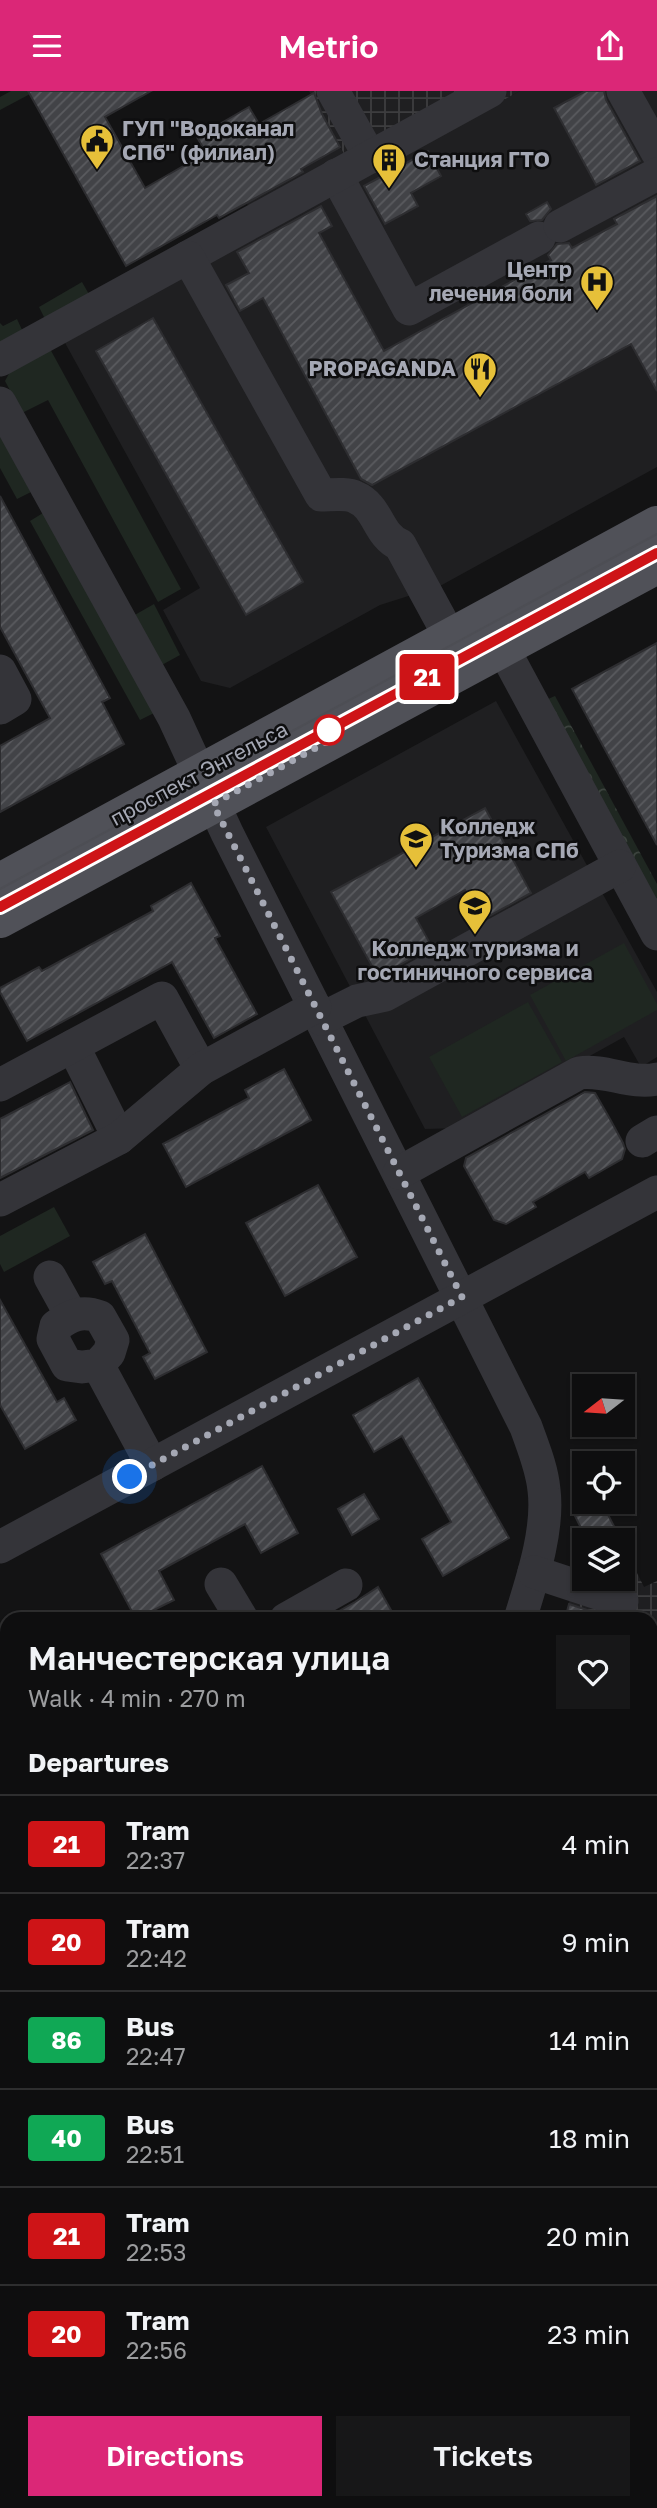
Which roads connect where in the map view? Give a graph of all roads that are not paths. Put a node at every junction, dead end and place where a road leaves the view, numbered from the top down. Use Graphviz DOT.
graph roads {
  1 [pos="334,91"];
  2 [pos="490,91"];
  3 [pos="623,91"];
  4 [pos="657,152"];
  5 [pos="370,156"];
  6 [pos="657,174"];
  7 [pos="336,175"];
  8 [pos="188,257"];
  9 [pos="0,360"];
  10 [pos="0,403"];
  11 [pos="657,525"];
  12 [pos="657,565"];
  13 [pos="494,633"];
  14 [pos="450,637"];
  15 [pos="0,671"];
  16 [pos="0,708"];
  17 [pos="206,789"];
  18 [pos="620,866"];
  19 [pos="0,882"];
  20 [pos="0,919"];
  21 [pos="657,935"];
  22 [pos="318,1013"];
  23 [pos="74,1046"];
  24 [pos="201,1069"];
  25 [pos="657,1079"];
  26 [pos="0,1085"];
  27 [pos="119,1138"];
  28 [pos="399,1173"];
  29 [pos="657,1192"];
  30 [pos="0,1200"];
  31 [pos="50,1277"];
  32 [pos="462,1297"];
  33 [pos="152,1465"];
  34 [pos="0,1547"];
  35 [pos="534,1572"];
  36 [pos="221,1584"];
  37 [pos="346,1585"];
  38 [pos="622,1601"];
  39 [pos="238,1612"];
  40 [pos="298,1612"];
  41 [pos="522,1612"];
  1 -- 5 [label="street"];
  2 -- 5 [label="street"];
  3 -- 4 [label="street"];
  5 -- 7 [label="street"];
  6 -- 7 [label="street"];
  7 -- 8 [label="street"];
  8 -- 9 [label="street"];
  8 -- 14 [label="street"];
  10 -- 17 [label="street"];
  11 -- 13 [label="main road, проспект Энгельса"];
  12 -- 13 [label="main road, проспект Энгельса"];
  13 -- 14 [label="main road, проспект Энгельса"];
  13 -- 17 [label="main road, проспект Энгельса"];
  13 -- 18 [label="street"];
  14 -- 17 [label="main road, проспект Энгельса"];
  15 -- 16 [label="street"];
  17 -- 19 [label="main road, проспект Энгельса"];
  17 -- 20 [label="main road, проспект Энгельса"];
  17 -- 22 [label="street"];
  18 -- 21 [label="street"];
  18 -- 22 [label="street"];
  22 -- 24 [label="street"];
  22 -- 28 [label="street"];
  23 -- 24 [label="street"];
  23 -- 26 [label="street"];
  23 -- 27 [label="street"];
  24 -- 27 [label="street"];
  25 -- 28 [label="street"];
  27 -- 30 [label="street"];
  28 -- 32 [label="street"];
  29 -- 32 [label="street"];
  31 -- 33 [label="street"];
  32 -- 33 [label="street"];
  32 -- 35 [label="street"];
  33 -- 34 [label="street"];
  35 -- 38 [label="street"];
  35 -- 41 [label="street"];
  36 -- 39 [label="street"];
  37 -- 40 [label="street"];
}
